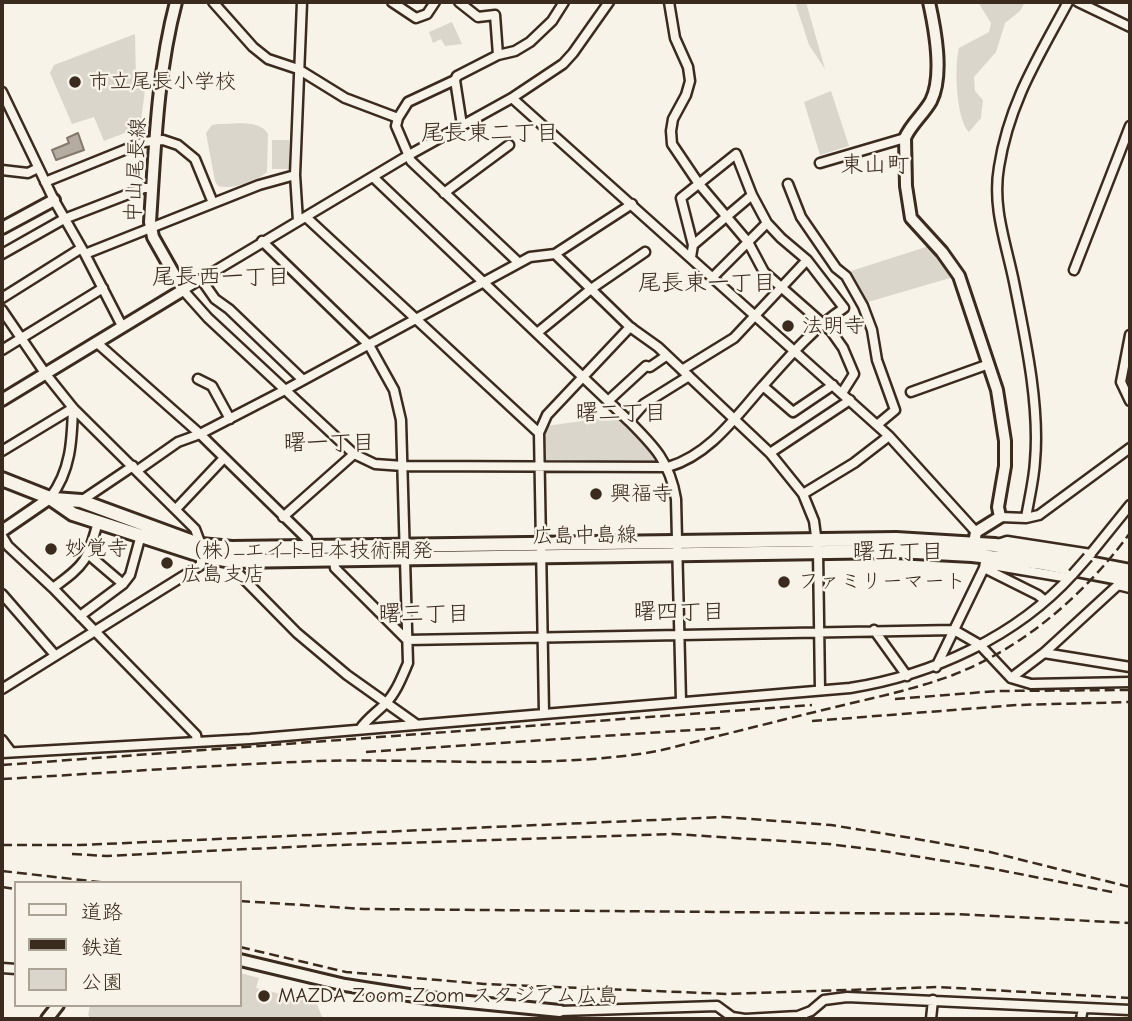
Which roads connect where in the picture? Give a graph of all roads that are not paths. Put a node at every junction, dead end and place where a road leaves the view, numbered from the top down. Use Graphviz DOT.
graph roads {
  1 [pos="176,2"];
  2 [pos="213,2"];
  3 [pos="302,2"];
  4 [pos="392,2"];
  5 [pos="435,2"];
  6 [pos="459,2"];
  7 [pos="564,2"];
  8 [pos="608,2"];
  9 [pos="669,2"];
  10 [pos="929,2"];
  11 [pos="1068,2"];
  12 [pos="1078,2"];
  13 [pos="1130,27"];
  14 [pos="498,55"];
  15 [pos="298,69"];
  16 [pos="456,80"];
  17 [pos="3,97"];
  18 [pos="512,97"];
  19 [pos="398,118"];
  20 [pos="462,125"];
  21 [pos="1130,126"];
  22 [pos="905,138"];
  23 [pos="155,139"];
  24 [pos="509,145"];
  25 [pos="409,155"];
  26 [pos="820,163"];
  27 [pos="38,168"];
  28 [pos="2,170"];
  29 [pos="295,175"];
  30 [pos="373,177"];
  31 [pos="45,182"];
  32 [pos="699,184"];
  33 [pos="788,184"];
  34 [pos="153,188"];
  35 [pos="444,192"];
  36 [pos="752,195"];
  37 [pos="54,200"];
  38 [pos="213,203"];
  39 [pos="632,204"];
  40 [pos="724,216"];
  41 [pos="64,219"];
  42 [pos="302,220"];
  43 [pos="767,223"];
  44 [pos="2,228"];
  45 [pos="150,230"];
  46 [pos="262,241"];
  47 [pos="748,242"];
  48 [pos="693,245"];
  49 [pos="83,252"];
  50 [pos="645,252"];
  51 [pos="2,254"];
  52 [pos="555,254"];
  53 [pos="691,257"];
  54 [pos="807,260"];
  55 [pos="519,263"];
  56 [pos="1074,270"];
  57 [pos="713,277"];
  58 [pos="201,279"];
  59 [pos="484,282"];
  60 [pos="103,288"];
  61 [pos="781,288"];
  62 [pos="591,289"];
  63 [pos="183,290"];
  64 [pos="2,298"];
  65 [pos="2,310"];
  66 [pos="755,315"];
  67 [pos="414,320"];
  68 [pos="822,323"];
  69 [pos="122,327"];
  70 [pos="630,327"];
  71 [pos="537,333"];
  72 [pos="1130,335"];
  73 [pos="21,338"];
  74 [pos="96,342"];
  75 [pos="369,345"];
  76 [pos="2,350"];
  77 [pos="796,351"];
  78 [pos="666,356"];
  79 [pos="989,364"];
  80 [pos="45,373"];
  81 [pos="686,373"];
  82 [pos="583,376"];
  83 [pos="198,379"];
  84 [pos="303,380"];
  85 [pos="833,385"];
  86 [pos="763,386"];
  87 [pos="285,390"];
  88 [pos="911,392"];
  89 [pos="842,393"];
  90 [pos="2,400"];
  91 [pos="850,400"];
  92 [pos="607,401"];
  93 [pos="1130,401"];
  94 [pos="73,408"];
  95 [pos="230,419"];
  96 [pos="735,419"];
  97 [pos="629,421"];
  98 [pos="877,425"];
  99 [pos="538,433"];
  100 [pos="200,434"];
  101 [pos="889,436"];
  102 [pos="1130,448"];
  103 [pos="2,451"];
  104 [pos="769,453"];
  105 [pos="354,454"];
  106 [pos="224,458"];
  107 [pos="403,466"];
  108 [pos="538,467"];
  109 [pos="668,467"];
  110 [pos="136,468"];
  111 [pos="2,478"];
  112 [pos="803,494"];
  113 [pos="50,498"];
  114 [pos="81,501"];
  115 [pos="1130,505"];
  116 [pos="176,509"];
  117 [pos="284,517"];
  118 [pos="1000,517"];
  119 [pos="1026,519"];
  120 [pos="98,522"];
  121 [pos="2,533"];
  122 [pos="141,535"];
  123 [pos="974,543"];
  124 [pos="817,545"];
  125 [pos="995,545"];
  126 [pos="678,547"];
  127 [pos="309,548"];
  128 [pos="540,550"];
  129 [pos="202,551"];
  130 [pos="405,553"];
  131 [pos="89,555"];
  132 [pos="232,555"];
  133 [pos="1090,556"];
  134 [pos="334,560"];
  135 [pos="986,563"];
  136 [pos="1130,571"];
  137 [pos="1071,576"];
  138 [pos="1130,580"];
  139 [pos="123,584"];
  140 [pos="53,588"];
  141 [pos="1130,588"];
  142 [pos="2,594"];
  143 [pos="1044,600"];
  144 [pos="80,616"];
  145 [pos="874,630"];
  146 [pos="954,630"];
  147 [pos="94,631"];
  148 [pos="819,631"];
  149 [pos="680,634"];
  150 [pos="542,637"];
  151 [pos="408,640"];
  152 [pos="979,645"];
  153 [pos="1044,653"];
  154 [pos="55,655"];
  155 [pos="936,667"];
  156 [pos="1130,667"];
  157 [pos="907,676"];
  158 [pos="1011,678"];
  159 [pos="1130,682"];
  160 [pos="1031,684"];
  161 [pos="2,689"];
  162 [pos="820,690"];
  163 [pos="1029,694"];
  164 [pos="681,701"];
  165 [pos="387,703"];
  166 [pos="544,713"];
  167 [pos="416,724"];
  168 [pos="360,729"];
  169 [pos="2,740"];
  170 [pos="197,741"];
  171 [pos="6,752"];
  172 [pos="242,960"];
  173 [pos="933,1000"];
  174 [pos="1083,1008"];
  175 [pos="1130,1010"];
  176 [pos="560,1011"];
  177 [pos="534,1014"];
  178 [pos="732,1018"];
  179 [pos="779,1018"];
  180 [pos="931,1019"];
  181 [pos="1082,1019"];
  1 -- 23 [label="street, 中山尾長線"];
  2 -- 15 [label="street"];
  3 -- 15 [label="street"];
  4 -- 5 [label="street"];
  6 -- 14 [label="street"];
  7 -- 14 [label="street"];
  8 -- 18 [label="street"];
  9 -- 32 [label="street"];
  10 -- 22 [label="street"];
  11 -- 119 [label="street"];
  12 -- 13 [label="street"];
  14 -- 16 [label="street"];
  15 -- 19 [label="street"];
  15 -- 29 [label="street"];
  16 -- 19 [label="street"];
  16 -- 20 [label="street"];
  17 -- 27 [label="street"];
  18 -- 20 [label="street"];
  18 -- 39 [label="street"];
  19 -- 25 [label="street"];
  20 -- 25 [label="street"];
  21 -- 56 [label="street"];
  22 -- 26 [label="street"];
  22 -- 79 [label="street"];
  23 -- 31 [label="street"];
  23 -- 34 [label="street, 中山尾長線"];
  23 -- 38 [label="street"];
  24 -- 35 [label="street"];
  25 -- 30 [label="street"];
  25 -- 35 [label="street"];
  27 -- 28 [label="street"];
  27 -- 31 [label="street"];
  29 -- 38 [label="street"];
  29 -- 42 [label="street"];
  30 -- 42 [label="street"];
  30 -- 59 [label="street"];
  31 -- 37 [label="street"];
  32 -- 36 [label="street"];
  32 -- 40 [label="street"];
  32 -- 48 [label="street"];
  33 -- 98 [label="street"];
  34 -- 41 [label="street"];
  34 -- 45 [label="street, 中山尾長線"];
  35 -- 55 [label="street"];
  36 -- 40 [label="street"];
  36 -- 43 [label="street"];
  37 -- 41 [label="street"];
  37 -- 44 [label="street"];
  38 -- 45 [label="street"];
  39 -- 52 [label="street"];
  39 -- 53 [label="street"];
  40 -- 47 [label="street"];
  40 -- 48 [label="street"];
  41 -- 49 [label="street"];
  41 -- 51 [label="street"];
  42 -- 46 [label="street"];
  42 -- 67 [label="street"];
  43 -- 47 [label="street"];
  43 -- 54 [label="street"];
  45 -- 49 [label="street"];
  45 -- 63 [label="street, 中山尾長線"];
  46 -- 58 [label="street"];
  46 -- 75 [label="street"];
  47 -- 57 [label="street"];
  47 -- 61 [label="street"];
  48 -- 53 [label="street"];
  49 -- 60 [label="street"];
  49 -- 64 [label="street"];
  50 -- 62 [label="street"];
  52 -- 55 [label="street"];
  52 -- 62 [label="street"];
  53 -- 57 [label="street"];
  54 -- 61 [label="street"];
  54 -- 68 [label="street"];
  55 -- 59 [label="street"];
  57 -- 66 [label="street"];
  58 -- 63 [label="street"];
  58 -- 84 [label="street"];
  59 -- 67 [label="street"];
  59 -- 71 [label="street"];
  60 -- 69 [label="street"];
  60 -- 73 [label="street"];
  61 -- 66 [label="street"];
  61 -- 68 [label="street"];
  62 -- 70 [label="street"];
  62 -- 71 [label="street"];
  63 -- 69 [label="street"];
  63 -- 87 [label="street"];
  65 -- 73 [label="street"];
  66 -- 77 [label="street"];
  66 -- 81 [label="street"];
  67 -- 75 [label="street"];
  67 -- 99 [label="street"];
  68 -- 77 [label="street"];
  68 -- 89 [label="street"];
  69 -- 74 [label="street"];
  70 -- 78 [label="street"];
  70 -- 82 [label="street"];
  71 -- 82 [label="street"];
  72 -- 93 [label="street"];
  73 -- 76 [label="street"];
  73 -- 80 [label="street"];
  74 -- 80 [label="street"];
  74 -- 100 [label="street"];
  75 -- 84 [label="street"];
  75 -- 107 [label="street"];
  77 -- 85 [label="street"];
  77 -- 86 [label="street"];
  78 -- 81 [label="street"];
  78 -- 92 [label="street"];
  79 -- 88 [label="street"];
  79 -- 118 [label="street"];
  80 -- 90 [label="street"];
  80 -- 94 [label="street"];
  81 -- 96 [label="street"];
  81 -- 97 [label="street"];
  82 -- 92 [label="street"];
  82 -- 99 [label="street"];
  83 -- 95 [label="street"];
  84 -- 87 [label="street"];
  85 -- 86 [label="street"];
  85 -- 89 [label="street"];
  86 -- 96 [label="street"];
  87 -- 95 [label="street"];
  87 -- 105 [label="street"];
  89 -- 91 [label="street"];
  91 -- 98 [label="street"];
  91 -- 104 [label="street"];
  92 -- 97 [label="street"];
  94 -- 103 [label="street"];
  94 -- 110 [label="street"];
  94 -- 113 [label="street"];
  95 -- 100 [label="street"];
  96 -- 104 [label="street"];
  96 -- 109 [label="street"];
  97 -- 109 [label="street"];
  98 -- 101 [label="street"];
  99 -- 108 [label="street"];
  100 -- 106 [label="street"];
  100 -- 110 [label="street"];
  101 -- 112 [label="street"];
  101 -- 123 [label="street"];
  102 -- 119 [label="street"];
  104 -- 112 [label="street"];
  105 -- 107 [label="street"];
  105 -- 117 [label="street"];
  106 -- 116 [label="street"];
  106 -- 117 [label="street"];
  107 -- 108 [label="street"];
  107 -- 130 [label="street"];
  108 -- 109 [label="street"];
  108 -- 128 [label="street"];
  109 -- 126 [label="street"];
  110 -- 114 [label="street"];
  110 -- 116 [label="street"];
  111 -- 113 [label="main road, 広島中島線"];
  112 -- 124 [label="street"];
  113 -- 114 [label="main road, 広島中島線"];
  113 -- 120 [label="main road, 広島中島線"];
  113 -- 121 [label="street"];
  114 -- 129 [label="main road, 広島中島線"];
  115 -- 133 [label="street"];
  116 -- 129 [label="street"];
  117 -- 127 [label="street"];
  118 -- 119 [label="street"];
  118 -- 123 [label="street"];
  120 -- 122 [label="main road, 広島中島線"];
  120 -- 131 [label="street"];
  121 -- 140 [label="street"];
  122 -- 129 [label="main road, 広島中島線"];
  122 -- 139 [label="street"];
  123 -- 124 [label="main road, 広島中島線"];
  123 -- 125 [label="main road, 広島中島線"];
  123 -- 135 [label="main road, 広島中島線"];
  124 -- 126 [label="main road, 広島中島線"];
  124 -- 148 [label="street"];
  125 -- 133 [label="street"];
  125 -- 136 [label="main road, 広島中島線"];
  126 -- 128 [label="main road, 広島中島線"];
  126 -- 149 [label="street"];
  127 -- 130 [label="main road, 広島中島線"];
  127 -- 132 [label="main road, 広島中島線"];
  128 -- 130 [label="main road, 広島中島線"];
  128 -- 150 [label="street"];
  129 -- 132 [label="main road, 広島中島線"];
  129 -- 147 [label="street"];
  130 -- 134 [label="main road, 広島中島線"];
  130 -- 151 [label="street"];
  131 -- 139 [label="street"];
  131 -- 140 [label="street"];
  132 -- 134 [label="main road, 広島中島線"];
  132 -- 165 [label="street"];
  133 -- 137 [label="street, bridge"];
  134 -- 151 [label="street"];
  135 -- 137 [label="street"];
  135 -- 138 [label="main road, 広島中島線"];
  135 -- 143 [label="street"];
  135 -- 146 [label="street"];
  137 -- 143 [label="street"];
  139 -- 144 [label="street"];
  140 -- 144 [label="street"];
  141 -- 153 [label="street"];
  142 -- 154 [label="street"];
  143 -- 152 [label="street"];
  144 -- 147 [label="street"];
  145 -- 146 [label="street"];
  145 -- 148 [label="street"];
  145 -- 157 [label="street"];
  146 -- 152 [label="street"];
  146 -- 155 [label="street"];
  147 -- 154 [label="street"];
  147 -- 170 [label="street"];
  148 -- 149 [label="street"];
  148 -- 162 [label="street"];
  149 -- 150 [label="street"];
  149 -- 164 [label="street"];
  150 -- 151 [label="street"];
  150 -- 166 [label="street"];
  151 -- 165 [label="street"];
  152 -- 155 [label="street"];
  152 -- 158 [label="street"];
  153 -- 156 [label="street"];
  153 -- 158 [label="street"];
  154 -- 161 [label="street"];
  155 -- 157 [label="street"];
  157 -- 162 [label="street"];
  158 -- 160 [label="street"];
  159 -- 160 [label="street"];
  160 -- 163 [label="street"];
  162 -- 164 [label="street"];
  164 -- 166 [label="street"];
  165 -- 167 [label="street"];
  165 -- 168 [label="street"];
  166 -- 167 [label="street"];
  167 -- 168 [label="street"];
  168 -- 170 [label="street"];
  169 -- 171 [label="street"];
  170 -- 171 [label="street"];
  172 -- 177 [label="street"];
  173 -- 174 [label="street"];
  173 -- 179 [label="street"];
  173 -- 180 [label="street"];
  174 -- 175 [label="street"];
  174 -- 181 [label="street"];
  176 -- 177 [label="street"];
  176 -- 178 [label="street"];
  178 -- 179 [label="street"];
}
